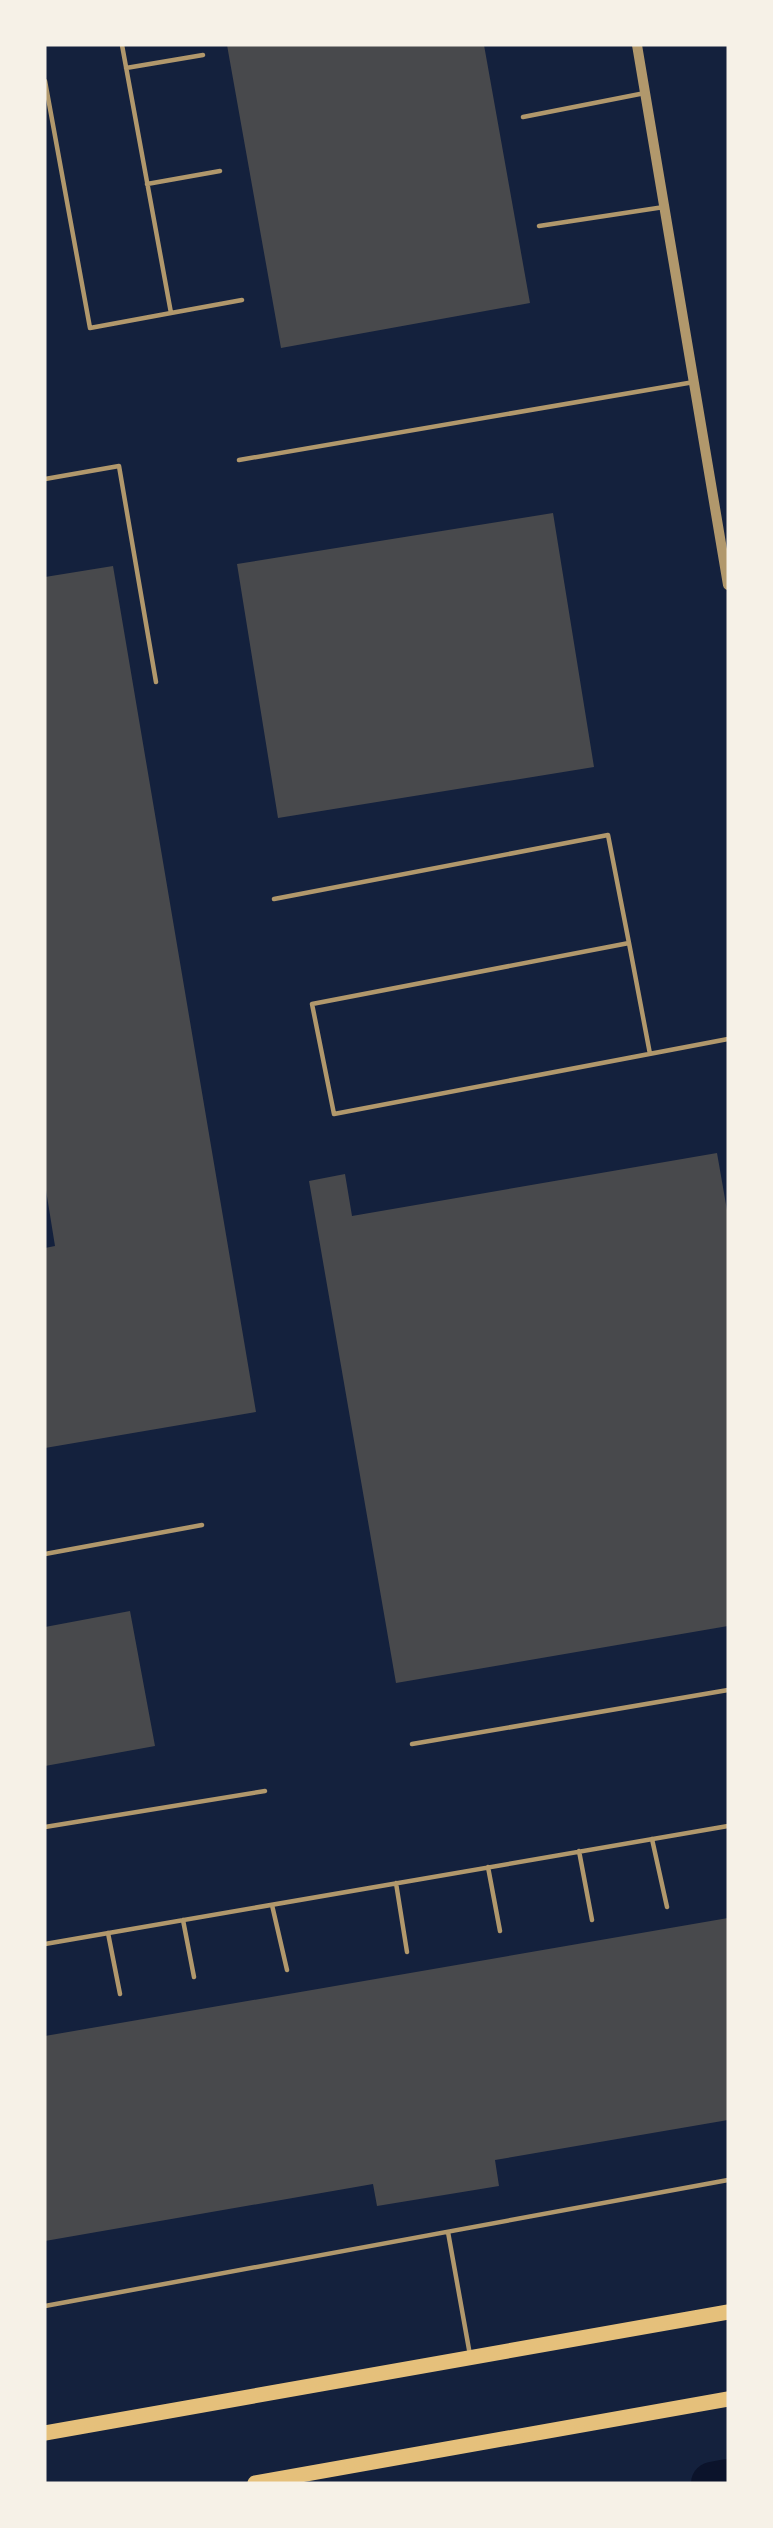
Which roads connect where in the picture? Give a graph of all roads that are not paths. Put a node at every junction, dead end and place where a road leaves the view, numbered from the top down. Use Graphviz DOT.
graph roads {
  1 [pos="122,45"];
  2 [pos="636,45"];
  3 [pos="203,54"];
  4 [pos="126,68"];
  5 [pos="45,81"];
  6 [pos="645,93"];
  7 [pos="523,117"];
  8 [pos="220,171"];
  9 [pos="147,184"];
  10 [pos="664,207"];
  11 [pos="539,226"];
  12 [pos="242,300"];
  13 [pos="171,313"];
  14 [pos="694,382"];
  15 [pos="239,460"];
  16 [pos="45,479"];
  17 [pos="728,585"];
  18 [pos="156,682"];
  19 [pos="274,899"];
  20 [pos="629,943"];
  21 [pos="728,1039"];
  22 [pos="650,1054"];
  23 [pos="202,1525"];
  24 [pos="45,1554"];
  25 [pos="728,1690"];
  26 [pos="412,1743"];
  27 [pos="265,1791"];
  28 [pos="728,1826"];
  29 [pos="45,1827"];
  30 [pos="652,1839"];
  31 [pos="579,1851"];
  32 [pos="488,1867"];
  33 [pos="396,1883"];
  34 [pos="272,1905"];
  35 [pos="667,1907"];
  36 [pos="183,1920"];
  37 [pos="592,1920"];
  38 [pos="500,1931"];
  39 [pos="108,1933"];
  40 [pos="45,1944"];
  41 [pos="407,1952"];
  42 [pos="287,1970"];
  43 [pos="194,1977"];
  44 [pos="120,1994"];
  45 [pos="728,2180"];
  46 [pos="448,2232"];
  47 [pos="45,2306"];
  48 [pos="728,2312"];
  49 [pos="471,2357"];
  50 [pos="728,2399"];
  51 [pos="45,2433"];
  52 [pos="255,2483"];
  1 -- 4 [label="lane"];
  2 -- 6 [label="street"];
  3 -- 4 [label="lane"];
  4 -- 9 [label="lane"];
  5 -- 13 [label="lane"];
  6 -- 7 [label="lane"];
  6 -- 10 [label="street"];
  8 -- 9 [label="lane"];
  9 -- 13 [label="lane"];
  10 -- 11 [label="lane"];
  10 -- 14 [label="street"];
  12 -- 13 [label="lane"];
  14 -- 15 [label="lane"];
  14 -- 17 [label="street"];
  16 -- 18 [label="lane"];
  19 -- 20 [label="lane"];
  20 -- 22 [label="lane"];
  20 -- 22 [label="lane"];
  21 -- 22 [label="lane"];
  23 -- 24 [label="lane"];
  25 -- 26 [label="lane"];
  27 -- 29 [label="lane"];
  28 -- 30 [label="lane"];
  30 -- 31 [label="lane"];
  30 -- 35 [label="lane"];
  31 -- 32 [label="lane"];
  31 -- 37 [label="lane"];
  32 -- 33 [label="lane"];
  32 -- 38 [label="lane"];
  33 -- 34 [label="lane"];
  33 -- 41 [label="lane"];
  34 -- 36 [label="lane"];
  34 -- 42 [label="lane"];
  36 -- 39 [label="lane"];
  36 -- 43 [label="lane"];
  39 -- 40 [label="lane"];
  39 -- 44 [label="lane"];
  45 -- 46 [label="lane"];
  46 -- 47 [label="lane"];
  46 -- 49 [label="lane"];
  48 -- 49 [label="main road"];
  49 -- 51 [label="main road"];
  50 -- 52 [label="main road"];
}
